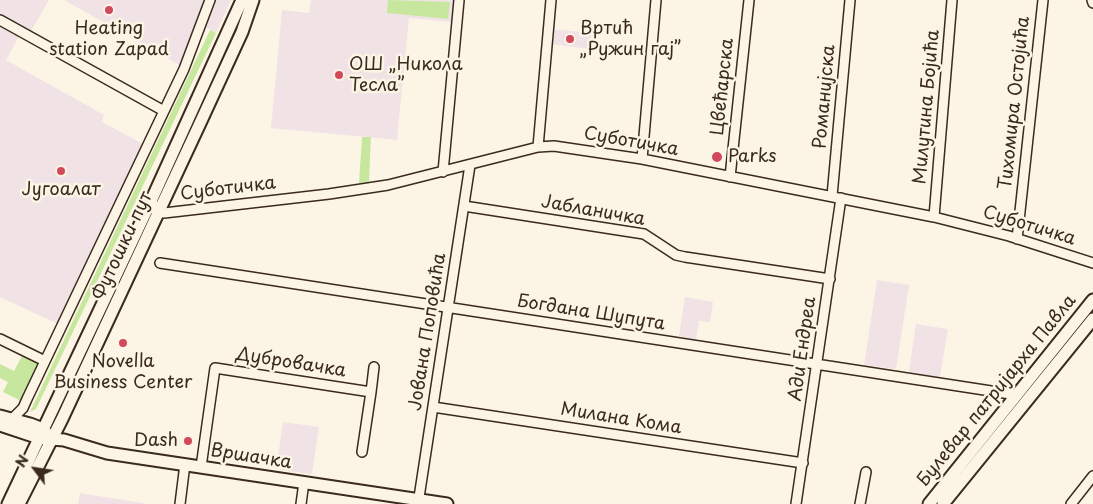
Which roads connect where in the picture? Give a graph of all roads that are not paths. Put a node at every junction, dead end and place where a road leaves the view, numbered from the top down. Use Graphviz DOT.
graph roads {
  1 [pos="210,0"];
  2 [pos="242,0"];
  3 [pos="253,0"];
  4 [pos="459,0"];
  5 [pos="551,0"];
  6 [pos="656,0"];
  7 [pos="748,0"];
  8 [pos="850,0"];
  9 [pos="952,0"];
  10 [pos="1043,0"];
  11 [pos="0,20"];
  12 [pos="164,111"];
  13 [pos="538,147"];
  14 [pos="642,159"];
  15 [pos="470,165"];
  16 [pos="443,172"];
  17 [pos="730,177"];
  18 [pos="832,196"];
  19 [pos="841,198"];
  20 [pos="152,199"];
  21 [pos="464,206"];
  22 [pos="158,212"];
  23 [pos="934,217"];
  24 [pos="1017,239"];
  25 [pos="160,263"];
  26 [pos="1093,263"];
  27 [pos="830,279"];
  28 [pos="1093,300"];
  29 [pos="449,308"];
  30 [pos="1093,319"];
  31 [pos="0,339"];
  32 [pos="45,361"];
  33 [pos="818,363"];
  34 [pos="374,367"];
  35 [pos="371,392"];
  36 [pos="1017,395"];
  37 [pos="433,407"];
  38 [pos="0,416"];
  39 [pos="12,419"];
  40 [pos="0,425"];
  41 [pos="44,435"];
  42 [pos="362,452"];
  43 [pos="803,463"];
  44 [pos="185,464"];
  45 [pos="201,467"];
  46 [pos="866,472"];
  47 [pos="1093,476"];
  48 [pos="304,482"];
  49 [pos="418,502"];
  50 [pos="8,504"];
  51 [pos="19,504"];
  52 [pos="180,504"];
  53 [pos="301,504"];
  54 [pos="447,504"];
  55 [pos="796,504"];
  56 [pos="860,504"];
  57 [pos="929,504"];
  58 [pos="943,504"];
  59 [pos="1071,504"];
  1 -- 12 [label="street"];
  2 -- 20 [label="main road, Футошки пут"];
  3 -- 22 [label="main road, Футошки пут"];
  4 -- 16 [label="street"];
  5 -- 13 [label="street"];
  6 -- 14 [label="street"];
  7 -- 17 [label="street, Цвећарска"];
  8 -- 18 [label="street, Романијска"];
  9 -- 23 [label="street, Милутина Бојића"];
  10 -- 24 [label="street, Тихомира Остојића"];
  11 -- 12 [label="street"];
  12 -- 32 [label="street"];
  13 -- 14 [label="street, Суботичка"];
  13 -- 15 [label="street, Суботичка"];
  14 -- 17 [label="street, Суботичка"];
  15 -- 16 [label="street, Суботичка"];
  15 -- 21 [label="street, Јована Поповића"];
  16 -- 22 [label="street, Суботичка"];
  17 -- 18 [label="street, Суботичка"];
  18 -- 19 [label="street, Суботичка"];
  19 -- 23 [label="street, Суботичка"];
  19 -- 27 [label="street, Ади Ендреа"];
  20 -- 22 [label="street"];
  20 -- 41 [label="main road, Футошки пут"];
  21 -- 27 [label="street, Јабланичка"];
  21 -- 29 [label="street, Јована Поповића"];
  22 -- 41 [label="main road, Футошки пут"];
  23 -- 24 [label="street, Суботичка"];
  24 -- 26 [label="street, Суботичка"];
  25 -- 29 [label="street, Богдана Шупута"];
  27 -- 33 [label="street, Ади Ендреа"];
  28 -- 36 [label="main road, Булевар патријарха Павла"];
  29 -- 33 [label="street, Богдана Шупута"];
  29 -- 37 [label="street, Јована Поповића"];
  30 -- 58 [label="main road, Булевар патријарха Павла"];
  31 -- 32 [label="street"];
  32 -- 39 [label="street"];
  33 -- 36 [label="street, Богдана Шупута"];
  33 -- 43 [label="street, Ади Ендреа"];
  34 -- 35 [label="street"];
  35 -- 42 [label="street"];
  35 -- 45 [label="street, Дубровачка"];
  36 -- 57 [label="main road, Булевар патријарха Павла"];
  37 -- 43 [label="street, Милана Кома"];
  37 -- 49 [label="street, Јована Поповића"];
  38 -- 39 [label="main road"];
  39 -- 41 [label="main road"];
  40 -- 41 [label="main road"];
  41 -- 44 [label="main road, Вршачка"];
  41 -- 50 [label="main road, Футошки пут"];
  41 -- 51 [label="main road, Футошки пут"];
  43 -- 55 [label="street, Ади Ендреа"];
  44 -- 45 [label="main road, Вршачка"];
  44 -- 52 [label="street"];
  45 -- 48 [label="main road, Вршачка"];
  46 -- 56 [label="street"];
  47 -- 59 [label="street"];
  48 -- 49 [label="main road, Вршачка"];
  48 -- 53 [label="street"];
  49 -- 54 [label="main road, Вршачка"];
}
